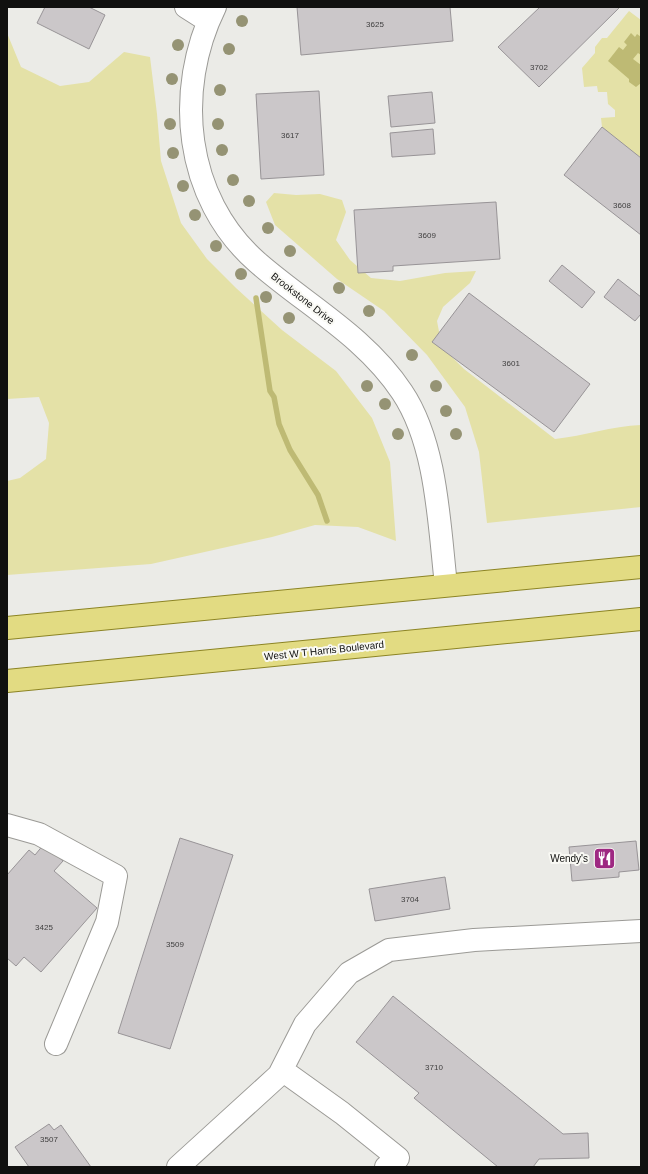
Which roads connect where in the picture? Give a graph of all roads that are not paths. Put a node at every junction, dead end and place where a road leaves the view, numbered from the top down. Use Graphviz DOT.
graph roads {
  1 [pos="186,7"];
  2 [pos="212,14"];
  3 [pos="641,567"];
  4 [pos="446,585"];
  5 [pos="641,619"];
  6 [pos="7,628"];
  7 [pos="7,681"];
  8 [pos="7,824"];
  9 [pos="641,931"];
  10 [pos="56,1044"];
  11 [pos="282,1070"];
  12 [pos="397,1164"];
  13 [pos="182,1166"];
  1 -- 2 [label="street"];
  2 -- 4 [label="street, Brookstone Drive"];
  3 -- 4 [label="main road"];
  4 -- 6 [label="main road"];
  5 -- 7 [label="main road, West W T Harris Boulevard"];
  8 -- 10 [label="street"];
  9 -- 11 [label="street"];
  11 -- 12 [label="street"];
  11 -- 13 [label="street"];
}
